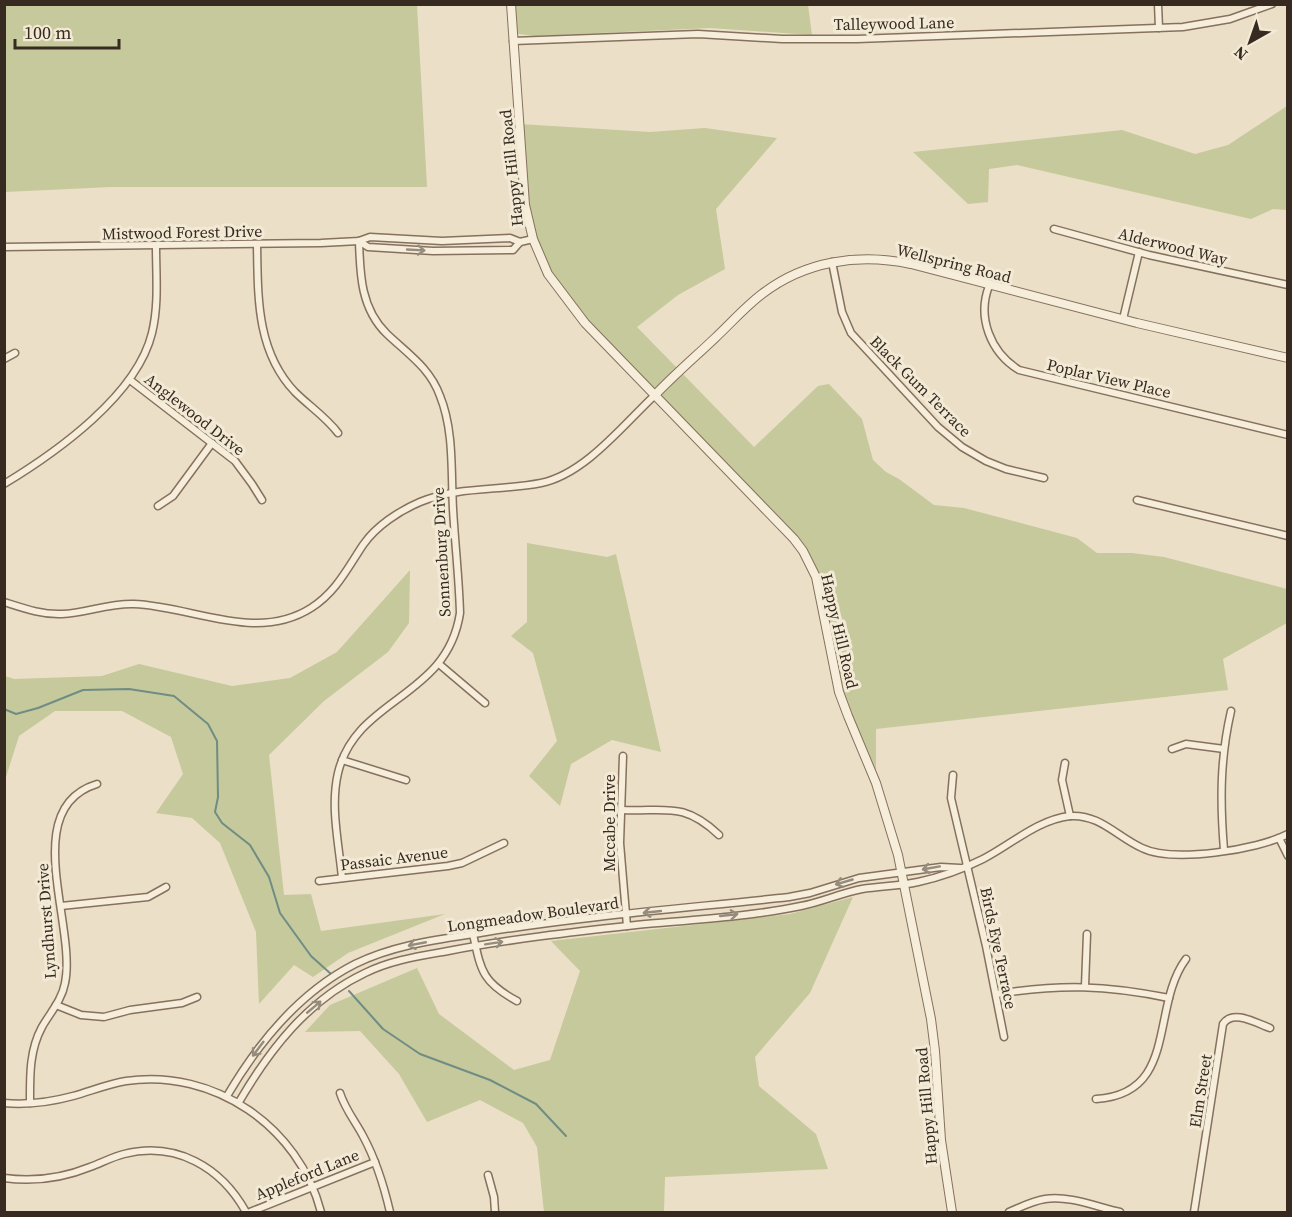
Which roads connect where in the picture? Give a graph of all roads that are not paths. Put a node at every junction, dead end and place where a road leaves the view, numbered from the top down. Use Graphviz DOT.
graph roads {
  1 [pos="511,4"];
  2 [pos="1158,4"];
  3 [pos="1272,4"];
  4 [pos="1159,28"];
  5 [pos="513,41"];
  6 [pos="1054,229"];
  7 [pos="533,239"];
  8 [pos="359,241"];
  9 [pos="520,242"];
  10 [pos="257,244"];
  11 [pos="156,246"];
  12 [pos="4,247"];
  13 [pos="1139,252"];
  14 [pos="832,262"];
  15 [pos="1287,285"];
  16 [pos="989,286"];
  17 [pos="1123,319"];
  18 [pos="15,353"];
  19 [pos="1287,358"];
  20 [pos="4,359"];
  21 [pos="130,380"];
  22 [pos="655,395"];
  23 [pos="338,433"];
  24 [pos="1287,435"];
  25 [pos="212,443"];
  26 [pos="1044,478"];
  27 [pos="4,484"];
  28 [pos="452,493"];
  29 [pos="262,500"];
  30 [pos="1137,500"];
  31 [pos="158,506"];
  32 [pos="1287,536"];
  33 [pos="4,602"];
  34 [pos="439,664"];
  35 [pos="485,703"];
  36 [pos="1232,711"];
  37 [pos="1172,749"];
  38 [pos="1224,749"];
  39 [pos="623,756"];
  40 [pos="342,760"];
  41 [pos="1065,763"];
  42 [pos="953,775"];
  43 [pos="406,780"];
  44 [pos="97,784"];
  45 [pos="622,810"];
  46 [pos="1070,816"];
  47 [pos="1287,834"];
  48 [pos="719,835"];
  49 [pos="1279,838"];
  50 [pos="504,843"];
  51 [pos="1224,850"];
  52 [pos="1287,855"];
  53 [pos="964,867"];
  54 [pos="902,873"];
  55 [pos="342,878"];
  56 [pos="318,881"];
  57 [pos="904,885"];
  58 [pos="166,887"];
  59 [pos="61,906"];
  60 [pos="626,914"];
  61 [pos="627,926"];
  62 [pos="473,934"];
  63 [pos="1087,934"];
  64 [pos="476,945"];
  65 [pos="1186,959"];
  66 [pos="1085,986"];
  67 [pos="996,994"];
  68 [pos="197,997"];
  69 [pos="1169,998"];
  70 [pos="517,1001"];
  71 [pos="56,1005"];
  72 [pos="1270,1028"];
  73 [pos="1004,1037"];
  74 [pos="340,1093"];
  75 [pos="227,1096"];
  76 [pos="1096,1099"];
  77 [pos="238,1102"];
  78 [pos="4,1103"];
  79 [pos="30,1103"];
  80 [pos="375,1161"];
  81 [pos="488,1175"];
  82 [pos="4,1178"];
  83 [pos="312,1186"];
  84 [pos="248,1212"];
  85 [pos="321,1212"];
  86 [pos="390,1212"];
  87 [pos="495,1212"];
  88 [pos="952,1212"];
  89 [pos="1009,1212"];
  90 [pos="1120,1212"];
  91 [pos="1194,1212"];
  1 -- 5 [label="street, Happy Hill Road"];
  2 -- 4 [label="street"];
  3 -- 4 [label="street, Talleywood Lane"];
  4 -- 5 [label="street, Talleywood Lane"];
  5 -- 7 [label="street, Happy Hill Road"];
  6 -- 13 [label="street, Alderwood Way"];
  7 -- 9 [label="street, Mistwood Forest Drive"];
  7 -- 22 [label="street, Happy Hill Road"];
  8 -- 9 [label="street, Mistwood Forest Drive"];
  8 -- 9 [label="street, Mistwood Forest Drive, one-way"];
  8 -- 10 [label="street, Mistwood Forest Drive"];
  8 -- 28 [label="street, Sonnenburg Drive"];
  10 -- 11 [label="street, Mistwood Forest Drive"];
  10 -- 23 [label="street"];
  11 -- 12 [label="street, Mistwood Forest Drive"];
  11 -- 21 [label="street"];
  13 -- 15 [label="street, Alderwood Way"];
  13 -- 17 [label="street"];
  14 -- 16 [label="street, Wellspring Road"];
  14 -- 22 [label="street, Wellspring Road"];
  14 -- 26 [label="street, Black Gum Terrace"];
  16 -- 17 [label="street, Wellspring Road"];
  16 -- 24 [label="street, Poplar View Place"];
  17 -- 19 [label="street, Wellspring Road"];
  18 -- 20 [label="street"];
  21 -- 25 [label="street, Anglewood Drive"];
  21 -- 27 [label="street"];
  22 -- 28 [label="street"];
  22 -- 54 [label="street, Happy Hill Road"];
  25 -- 29 [label="street, Anglewood Drive"];
  25 -- 31 [label="street"];
  28 -- 33 [label="street"];
  28 -- 34 [label="street, Sonnenburg Drive"];
  30 -- 32 [label="street"];
  34 -- 35 [label="street"];
  34 -- 40 [label="street, Sonnenburg Drive"];
  36 -- 38 [label="street"];
  37 -- 38 [label="street"];
  38 -- 51 [label="street"];
  39 -- 45 [label="street, Mccabe Drive"];
  40 -- 43 [label="street"];
  40 -- 55 [label="street, Sonnenburg Drive"];
  41 -- 46 [label="street"];
  42 -- 53 [label="street, Birds Eye Terrace"];
  44 -- 59 [label="street, Lyndhurst Drive"];
  45 -- 48 [label="street"];
  45 -- 60 [label="street, Mccabe Drive"];
  46 -- 51 [label="street"];
  46 -- 53 [label="street, Longmeadow Boulevard"];
  47 -- 49 [label="street"];
  49 -- 51 [label="street"];
  49 -- 52 [label="street"];
  50 -- 55 [label="street, Passaic Avenue"];
  53 -- 54 [label="street, Longmeadow Boulevard, one-way"];
  53 -- 57 [label="street, Longmeadow Boulevard"];
  53 -- 67 [label="street, Birds Eye Terrace"];
  54 -- 57 [label="street, Happy Hill Road"];
  54 -- 60 [label="street, Longmeadow Boulevard, one-way"];
  55 -- 56 [label="street, Passaic Avenue"];
  61 -- 57 [label="street, Longmeadow Boulevard, one-way"];
  57 -- 88 [label="street, Happy Hill Road"];
  58 -- 59 [label="street"];
  59 -- 71 [label="street, Lyndhurst Drive"];
  60 -- 61 [label="street, Mccabe Drive"];
  60 -- 62 [label="street, Longmeadow Boulevard"];
  64 -- 61 [label="street, Longmeadow Boulevard, one-way"];
  62 -- 64 [label="street"];
  62 -- 75 [label="street, Longmeadow Boulevard, one-way"];
  63 -- 66 [label="street"];
  64 -- 70 [label="street"];
  77 -- 64 [label="street, Longmeadow Boulevard, one-way"];
  65 -- 69 [label="street"];
  66 -- 67 [label="street"];
  66 -- 69 [label="street"];
  67 -- 73 [label="street, Birds Eye Terrace"];
  68 -- 71 [label="street"];
  69 -- 76 [label="street"];
  71 -- 79 [label="street, Lyndhurst Drive"];
  72 -- 91 [label="street, Elm Street"];
  74 -- 80 [label="street"];
  75 -- 77 [label="street"];
  75 -- 79 [label="street"];
  77 -- 83 [label="street"];
  78 -- 79 [label="street"];
  80 -- 83 [label="street, Appleford Lane"];
  80 -- 86 [label="street"];
  81 -- 87 [label="street"];
  82 -- 84 [label="street"];
  83 -- 84 [label="street, Appleford Lane"];
  83 -- 85 [label="street"];
  89 -- 90 [label="street"];
}
